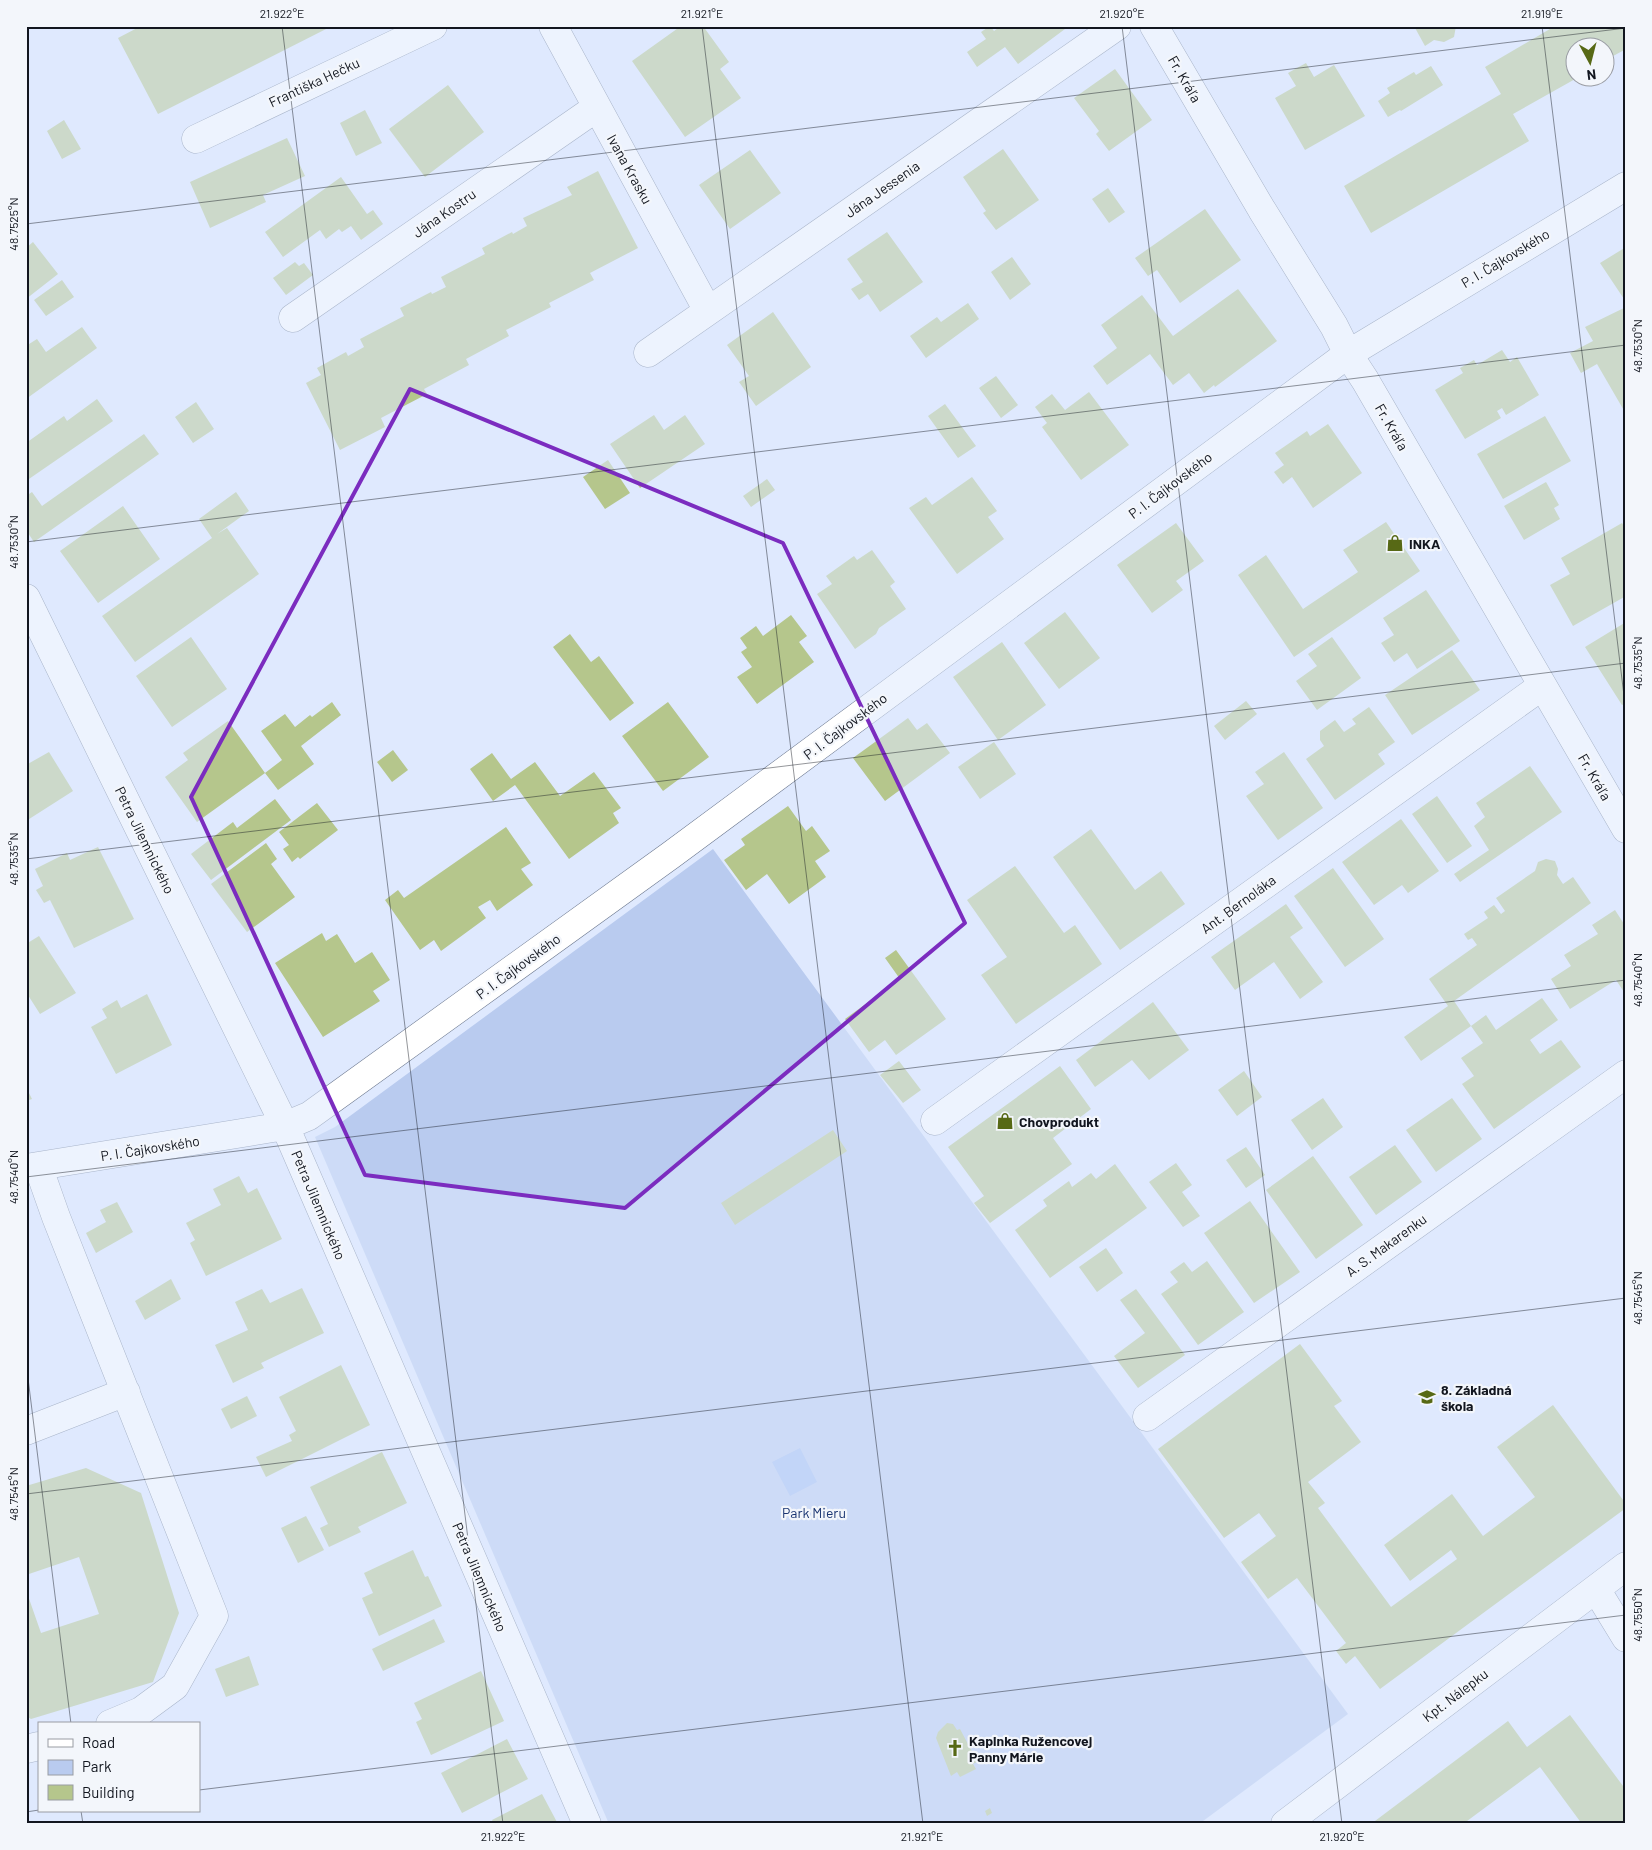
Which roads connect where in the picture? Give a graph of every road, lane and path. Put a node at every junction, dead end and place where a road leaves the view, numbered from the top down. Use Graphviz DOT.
graph roads {
  1 [pos="433,26"];
  2 [pos="553,26"];
  3 [pos="1117,26"];
  4 [pos="1154,26"];
  5 [pos="596,108"];
  6 [pos="196,139"];
  7 [pos="1626,186"];
  8 [pos="708,312"];
  9 [pos="293,318"];
  10 [pos="648,353"];
  11 [pos="1348,354"];
  12 [pos="26,598"];
  13 [pos="1542,686"];
  14 [pos="1626,829"];
  15 [pos="1626,1074"];
  16 [pos="935,1121"];
  17 [pos="285,1126"];
  18 [pos="32,1167"];
  19 [pos="126,1392"];
  20 [pos="1147,1417"];
  21 [pos="26,1431"];
  22 [pos="1626,1566"];
  23 [pos="1596,1589"];
  24 [pos="1626,1638"];
  25 [pos="115,1722"];
  26 [pos="587,1824"];
  27 [pos="1284,1824"];
  1 -- 6 [label="street, Františka Hečku"];
  2 -- 5 [label="street, Ivana Krasku"];
  3 -- 8 [label="street, Jána Jessenia"];
  4 -- 11 [label="street, Fr. Kráľa"];
  5 -- 8 [label="street, Ivana Krasku"];
  5 -- 9 [label="street, Jána Kostru"];
  7 -- 11 [label="street, P. I. Čajkovského"];
  8 -- 10 [label="street, Jána Jessenia"];
  11 -- 13 [label="street, Fr. Kráľa"];
  11 -- 17 [label="street, P. I. Čajkovského"];
  12 -- 17 [label="street, Petra Jilemnického"];
  13 -- 14 [label="street, Fr. Kráľa"];
  13 -- 16 [label="street, Ant. Bernoláka"];
  15 -- 20 [label="street, A. S. Makarenku"];
  17 -- 18 [label="street, P. I. Čajkovského"];
  17 -- 26 [label="street, Petra Jilemnického"];
  18 -- 19 [label="street"];
  19 -- 21 [label="street"];
  19 -- 25 [label="street"];
  22 -- 23 [label="street, Kpt. Nálepku"];
  23 -- 24 [label="street"];
  23 -- 27 [label="street, Kpt. Nálepku"];
}
